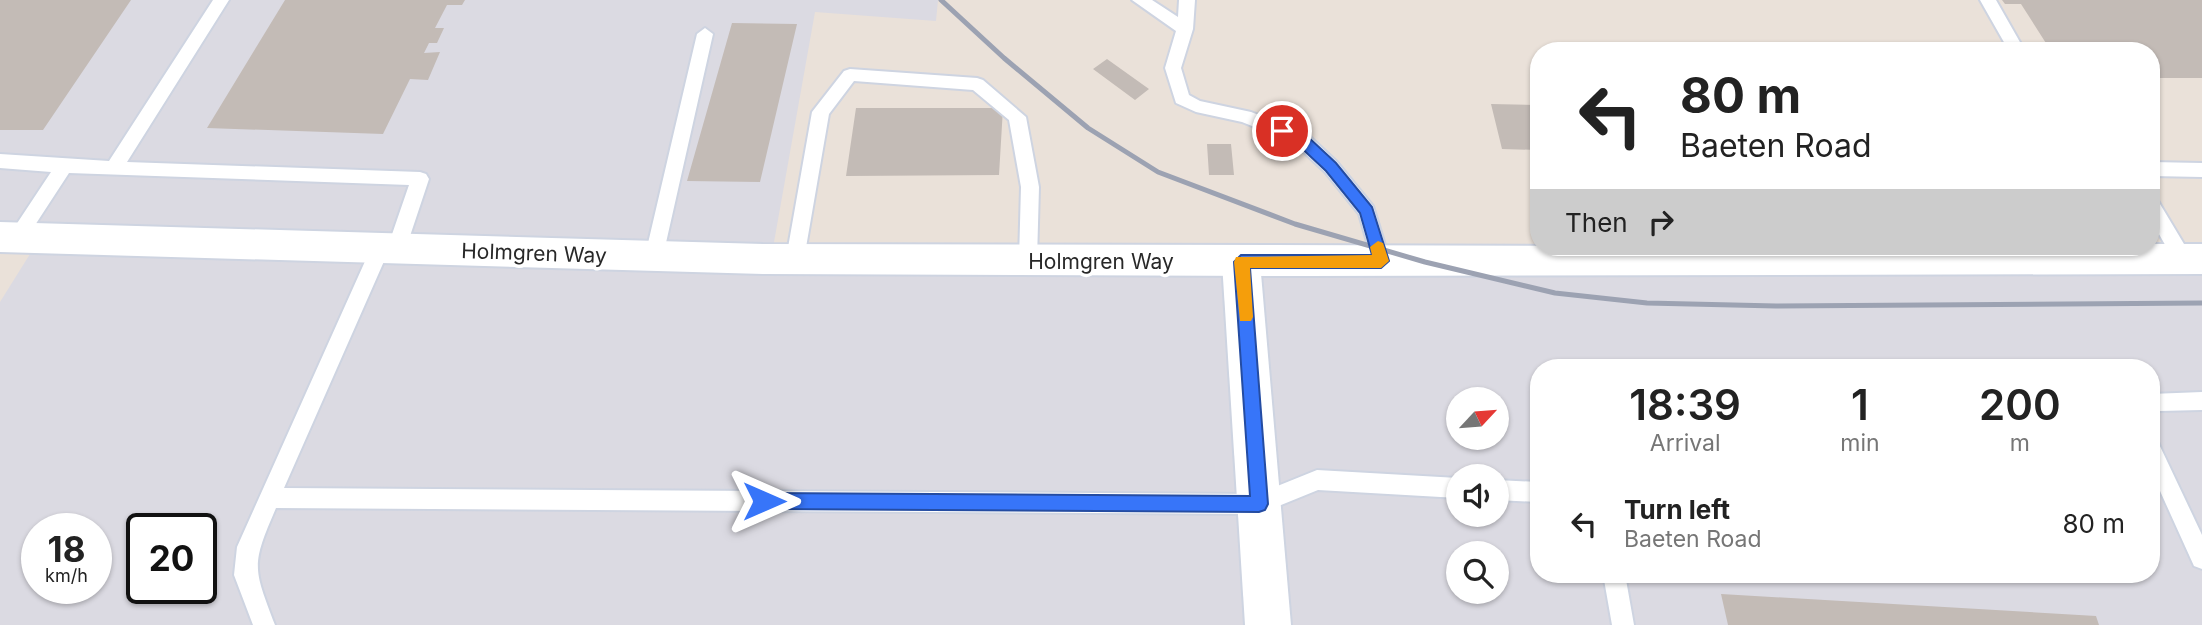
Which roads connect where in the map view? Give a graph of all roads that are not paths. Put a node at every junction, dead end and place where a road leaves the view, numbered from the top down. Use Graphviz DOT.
graph roads {
  1 [pos="221,0"];
  2 [pos="1140,0"];
  3 [pos="1187,0"];
  4 [pos="1988,0"];
  5 [pos="1185,29"];
  6 [pos="705,34"];
  7 [pos="2012,42"];
  8 [pos="0,161"];
  9 [pos="64,166"];
  10 [pos="2160,169"];
  11 [pos="113,170"];
  12 [pos="2202,170"];
  13 [pos="2160,216"];
  14 [pos="8,237"];
  15 [pos="388,248"];
  16 [pos="654,256"];
  17 [pos="794,259"];
  18 [pos="2193,259"];
  19 [pos="1028,260"];
  20 [pos="1381,261"];
  21 [pos="1241,262"];
  22 [pos="2202,401"];
  23 [pos="2160,402"];
  24 [pos="2160,468"];
  25 [pos="1446,487"];
  26 [pos="1509,491"];
  27 [pos="1530,492"];
  28 [pos="268,498"];
  29 [pos="1259,504"];
  30 [pos="2202,559"];
  31 [pos="1616,583"];
  32 [pos="264,625"];
  33 [pos="1268,625"];
  34 [pos="1623,625"];
  1 -- 11 [label="lane"];
  2 -- 5 [label="lane"];
  3 -- 5 [label="lane"];
  4 -- 7 [label="lane"];
  5 -- 20 [label="lane"];
  6 -- 16 [label="lane"];
  8 -- 9 [label="lane"];
  9 -- 11 [label="lane"];
  9 -- 14 [label="lane"];
  10 -- 12 [label="lane"];
  11 -- 15 [label="lane"];
  13 -- 18 [label="lane"];
  14 -- 15 [label="street, Holmgren Way"];
  15 -- 16 [label="street, Holmgren Way"];
  15 -- 28 [label="lane"];
  16 -- 17 [label="street, Holmgren Way"];
  17 -- 19 [label="street, Holmgren Way"];
  17 -- 19 [label="lane"];
  18 -- 20 [label="street, Holmgren Way"];
  19 -- 21 [label="street, Holmgren Way"];
  20 -- 21 [label="street, Holmgren Way"];
  21 -- 29 [label="street"];
  22 -- 23 [label="lane"];
  24 -- 30 [label="lane"];
  25 -- 29 [label="lane"];
  26 -- 27 [label="lane"];
  28 -- 29 [label="lane"];
  28 -- 32 [label="lane"];
  29 -- 33 [label="street"];
  31 -- 34 [label="lane"];
}
